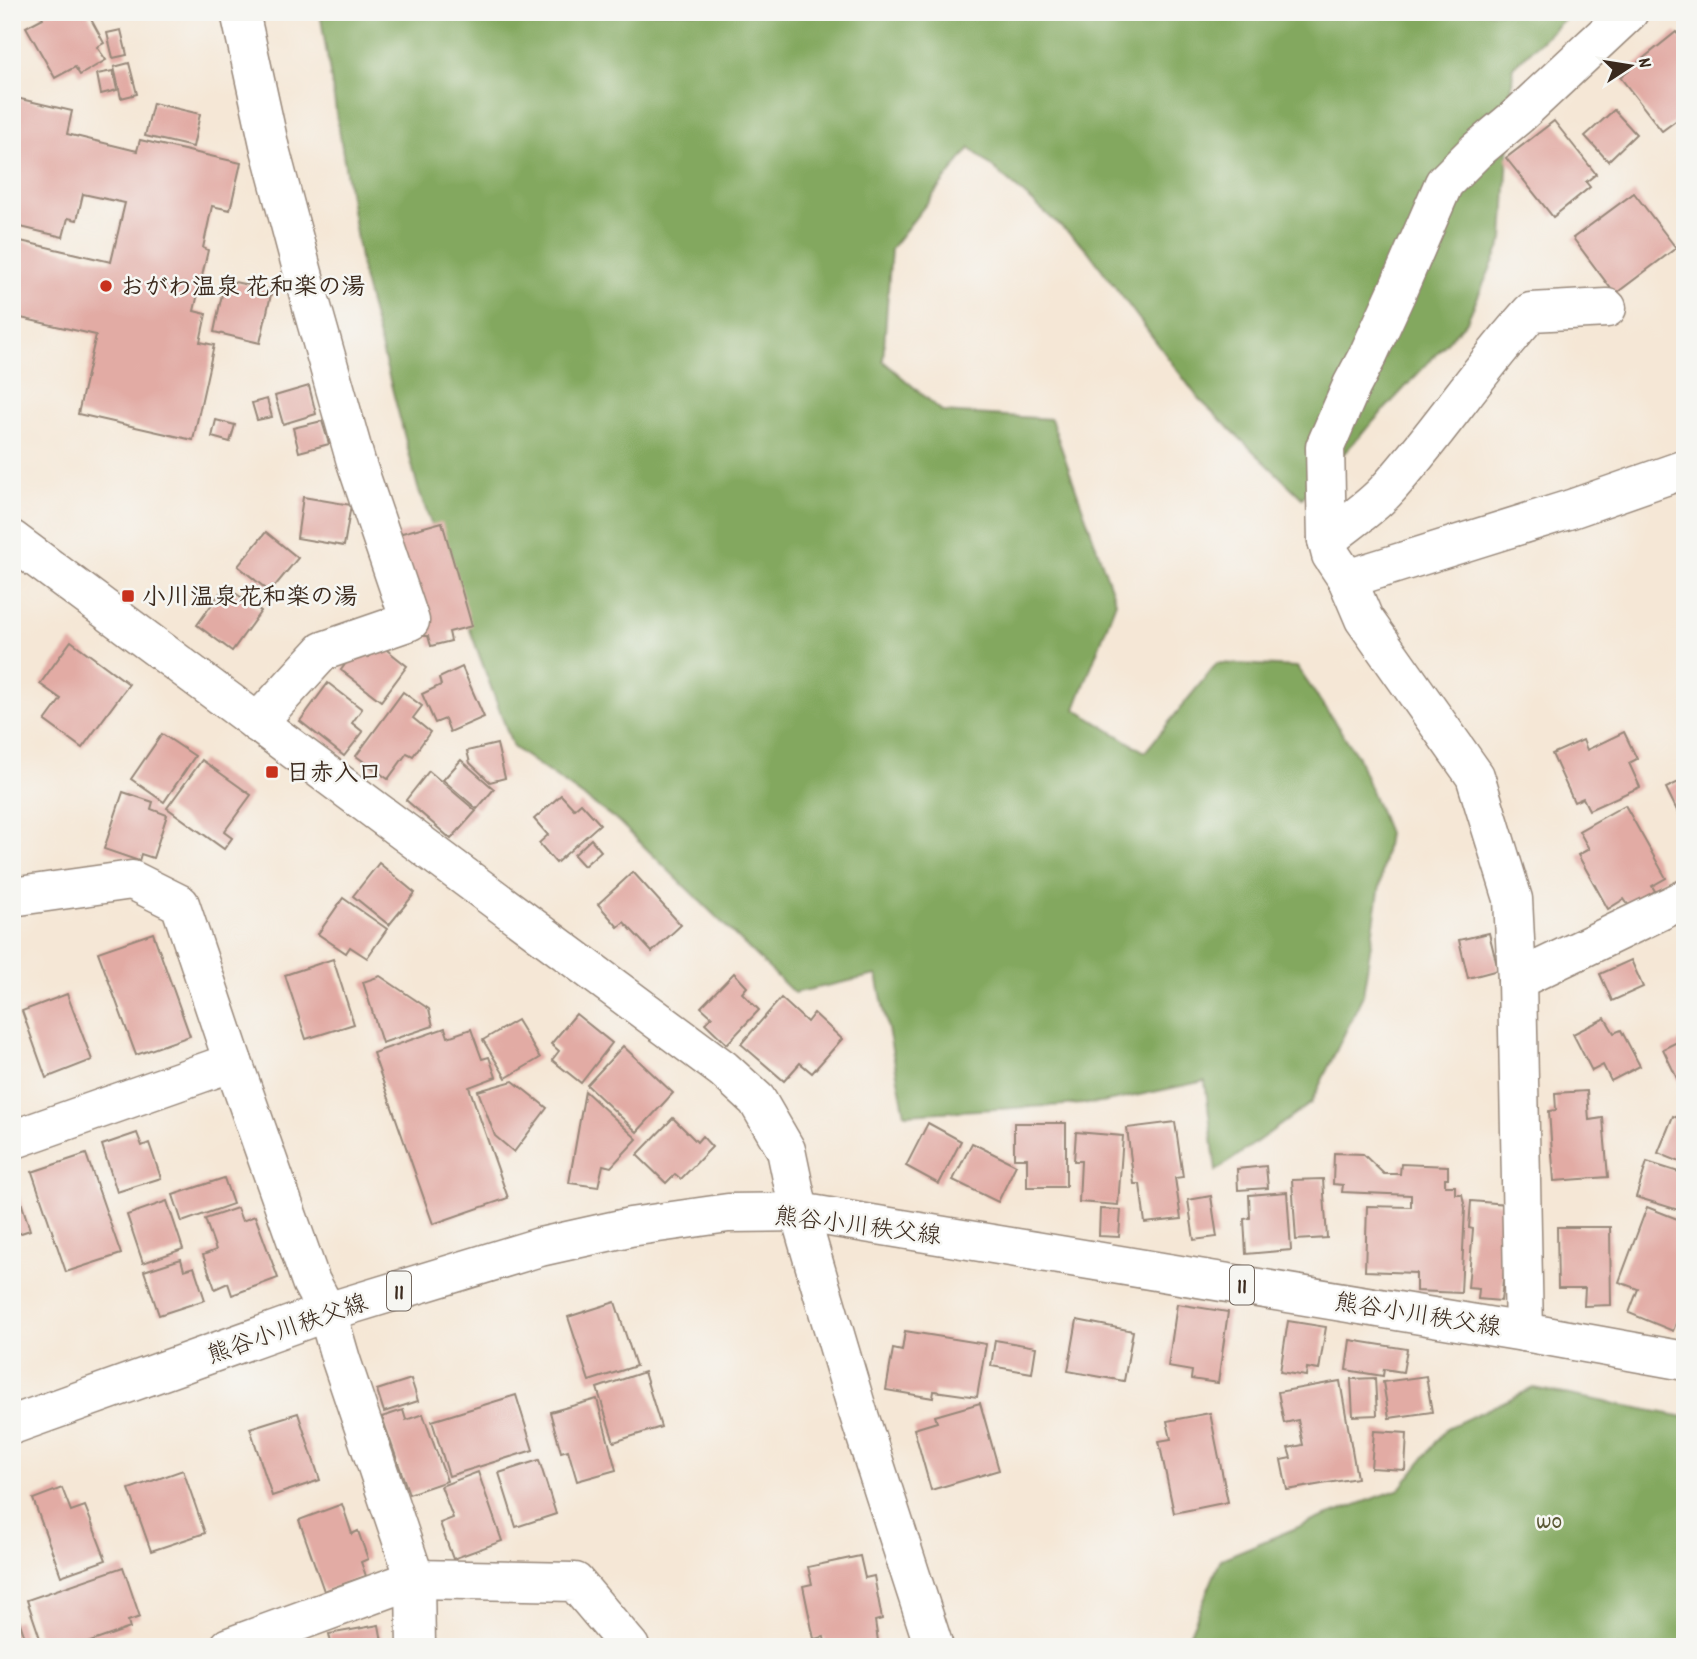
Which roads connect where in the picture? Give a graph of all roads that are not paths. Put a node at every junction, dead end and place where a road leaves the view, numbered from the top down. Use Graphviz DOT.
graph roads {
  1 [pos="240,12"];
  2 [pos="1629,12"];
  3 [pos="1607,308"];
  4 [pos="1685,469"];
  5 [pos="12,540"];
  6 [pos="1327,540"];
  7 [pos="1347,579"];
  8 [pos="257,723"];
  9 [pos="12,897"];
  10 [pos="1685,899"];
  11 [pos="1517,980"];
  12 [pos="233,1062"];
  13 [pos="12,1140"];
  14 [pos="799,1212"];
  15 [pos="327,1312"];
  16 [pos="1524,1332"];
  17 [pos="1685,1361"];
  18 [pos="13,1424"];
  19 [pos="415,1579"];
  20 [pos="932,1645"];
  21 [pos="229,1647"];
  22 [pos="416,1647"];
  23 [pos="630,1647"];
  1 -- 8 [label="street"];
  2 -- 6 [label="street"];
  3 -- 6 [label="street"];
  4 -- 7 [label="street"];
  5 -- 8 [label="street"];
  6 -- 7 [label="street"];
  7 -- 11 [label="street"];
  8 -- 14 [label="street"];
  9 -- 12 [label="street"];
  10 -- 11 [label="street"];
  11 -- 16 [label="street"];
  12 -- 13 [label="street"];
  12 -- 15 [label="street"];
  14 -- 15 [label="street, 熊谷小川秩父線 / 11"];
  14 -- 16 [label="street, 熊谷小川秩父線 / 11"];
  14 -- 20 [label="street"];
  15 -- 18 [label="street, 熊谷小川秩父線 / 11"];
  15 -- 19 [label="street"];
  16 -- 17 [label="street, 熊谷小川秩父線 / 11"];
  19 -- 21 [label="street"];
  19 -- 22 [label="street"];
  19 -- 23 [label="street"];
}
